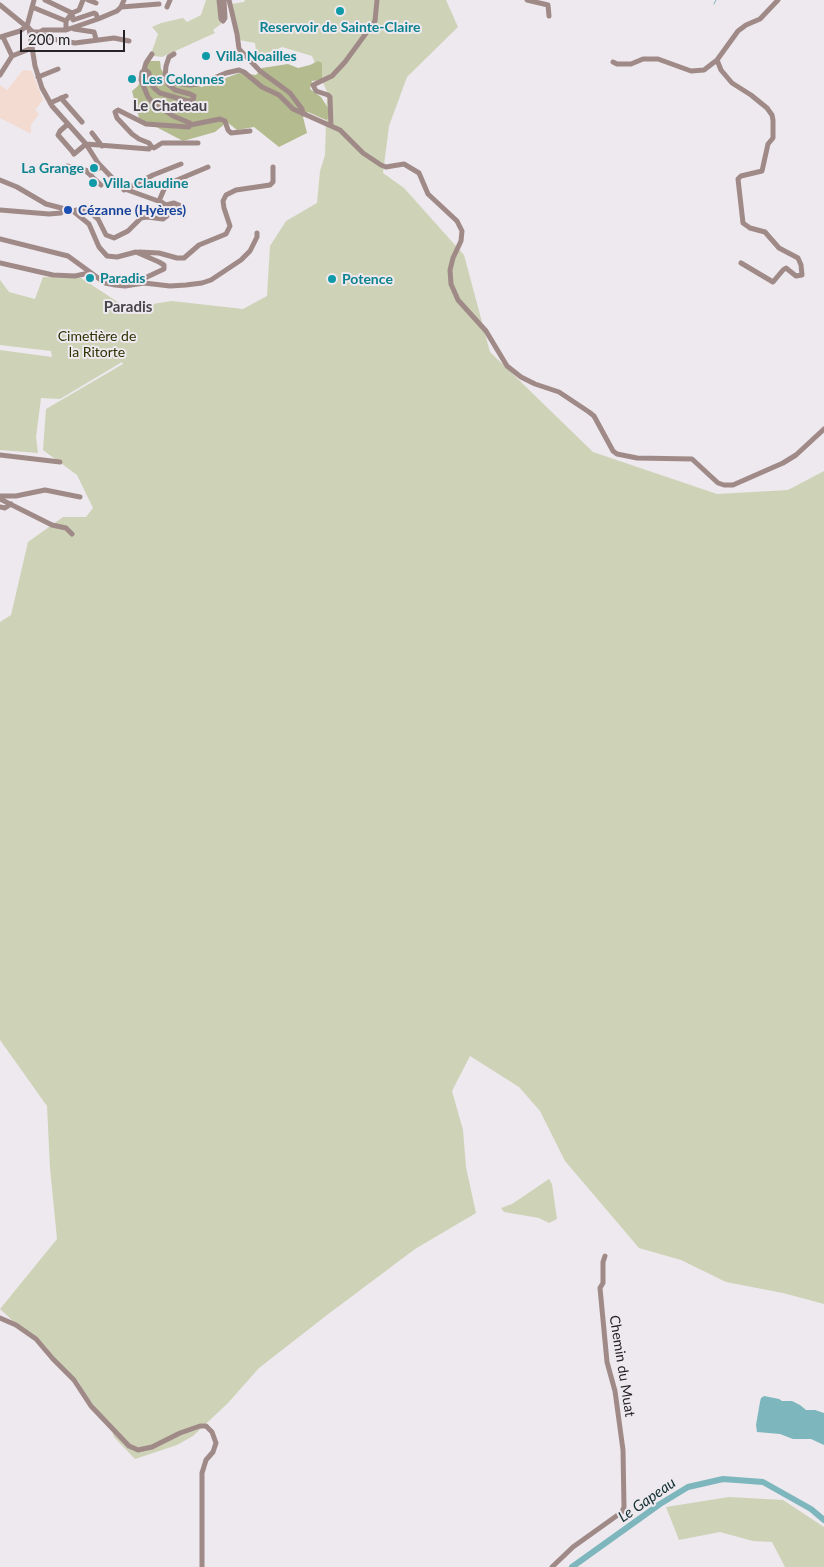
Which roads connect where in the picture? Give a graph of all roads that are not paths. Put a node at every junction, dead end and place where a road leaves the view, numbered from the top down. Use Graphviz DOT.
graph roads {
  1 [pos="34,0"];
  2 [pos="45,0"];
  3 [pos="82,0"];
  4 [pos="88,0"];
  5 [pos="124,0"];
  6 [pos="170,0"];
  7 [pos="219,0"];
  8 [pos="224,0"];
  9 [pos="229,0"];
  10 [pos="377,0"];
  11 [pos="527,0"];
  12 [pos="778,0"];
  13 [pos="96,3"];
  14 [pos="162,4"];
  15 [pos="0,5"];
  16 [pos="32,7"];
  17 [pos="121,7"];
  18 [pos="72,13"];
  19 [pos="549,16"];
  20 [pos="98,19"];
  21 [pos="66,21"];
  22 [pos="28,27"];
  23 [pos="68,30"];
  24 [pos="40,32"];
  25 [pos="2,37"];
  26 [pos="96,40"];
  27 [pos="129,41"];
  28 [pos="32,48"];
  29 [pos="152,54"];
  30 [pos="174,54"];
  31 [pos="12,56"];
  32 [pos="717,60"];
  33 [pos="613,62"];
  34 [pos="58,69"];
  35 [pos="144,70"];
  36 [pos="0,75"];
  37 [pos="38,77"];
  38 [pos="167,79"];
  39 [pos="50,103"];
  40 [pos="303,114"];
  41 [pos="82,122"];
  42 [pos="68,124"];
  43 [pos="190,125"];
  44 [pos="332,126"];
  45 [pos="250,131"];
  46 [pos="92,133"];
  47 [pos="198,143"];
  48 [pos="86,144"];
  49 [pos="102,146"];
  50 [pos="151,146"];
  51 [pos="181,164"];
  52 [pos="67,166"];
  53 [pos="101,166"];
  54 [pos="208,167"];
  55 [pos="273,167"];
  56 [pos="86,171"];
  57 [pos="0,180"];
  58 [pos="101,185"];
  59 [pos="124,190"];
  60 [pos="159,201"];
  61 [pos="166,205"];
  62 [pos="181,206"];
  63 [pos="63,209"];
  64 [pos="0,210"];
  65 [pos="73,211"];
  66 [pos="257,233"];
  67 [pos="0,239"];
  68 [pos="136,252"];
  69 [pos="0,263"];
  70 [pos="741,263"];
  71 [pos="89,273"];
  72 [pos="144,283"];
  73 [pos="824,429"];
  74 [pos="0,455"];
  75 [pos="60,462"];
  76 [pos="0,497"];
  77 [pos="80,497"];
  78 [pos="11,504"];
  79 [pos="0,507"];
  80 [pos="72,534"];
  81 [pos="605,1256"];
  82 [pos="0,1318"];
  83 [pos="202,1567"];
  84 [pos="552,1567"];
  1 -- 16 [label="street"];
  2 -- 18 [label="street"];
  3 -- 18 [label="street"];
  4 -- 13 [label="street"];
  5 -- 17 [label="street"];
  6 -- 14 [label="street"];
  7 -- 8 [label="street"];
  9 -- 40 [label="street"];
  10 -- 44 [label="street"];
  11 -- 19 [label="street"];
  12 -- 32 [label="street"];
  14 -- 17 [label="street"];
  15 -- 22 [label="street"];
  16 -- 21 [label="street"];
  16 -- 22 [label="street"];
  17 -- 20 [label="street"];
  18 -- 20 [label="street"];
  18 -- 21 [label="street"];
  20 -- 23 [label="street"];
  21 -- 23 [label="street"];
  22 -- 24 [label="street"];
  22 -- 25 [label="street"];
  22 -- 28 [label="street"];
  23 -- 24 [label="street"];
  23 -- 26 [label="street"];
  24 -- 26 [label="street"];
  25 -- 31 [label="street"];
  26 -- 27 [label="street"];
  28 -- 31 [label="street"];
  28 -- 37 [label="street"];
  29 -- 35 [label="street"];
  30 -- 38 [label="street"];
  31 -- 36 [label="street"];
  32 -- 33 [label="street"];
  32 -- 70 [label="street"];
  34 -- 37 [label="street"];
  35 -- 38 [label="street"];
  35 -- 43 [label="street"];
  37 -- 39 [label="street"];
  38 -- 40 [label="street"];
  39 -- 41 [label="street"];
  39 -- 42 [label="street"];
  40 -- 44 [label="street"];
  42 -- 48 [label="street"];
  42 -- 48 [label="street"];
  43 -- 45 [label="street"];
  43 -- 50 [label="street"];
  44 -- 73 [label="street"];
  46 -- 49 [label="street"];
  47 -- 50 [label="street"];
  48 -- 49 [label="street"];
  48 -- 53 [label="street"];
  49 -- 50 [label="street"];
  51 -- 59 [label="street"];
  52 -- 56 [label="street"];
  53 -- 56 [label="street"];
  53 -- 59 [label="street"];
  54 -- 60 [label="street"];
  55 -- 68 [label="street"];
  56 -- 58 [label="street"];
  57 -- 63 [label="street"];
  59 -- 60 [label="street"];
  60 -- 61 [label="street"];
  61 -- 62 [label="street"];
  61 -- 65 [label="street"];
  63 -- 64 [label="street"];
  63 -- 65 [label="street"];
  65 -- 68 [label="street"];
  66 -- 72 [label="street"];
  67 -- 71 [label="street"];
  68 -- 72 [label="street"];
  69 -- 71 [label="street"];
  71 -- 72 [label="street"];
  74 -- 75 [label="street"];
  76 -- 77 [label="street"];
  76 -- 78 [label="street"];
  78 -- 79 [label="street"];
  78 -- 80 [label="street"];
  81 -- 84 [label="street, Chemin du Muat"];
  82 -- 83 [label="street"];
}
